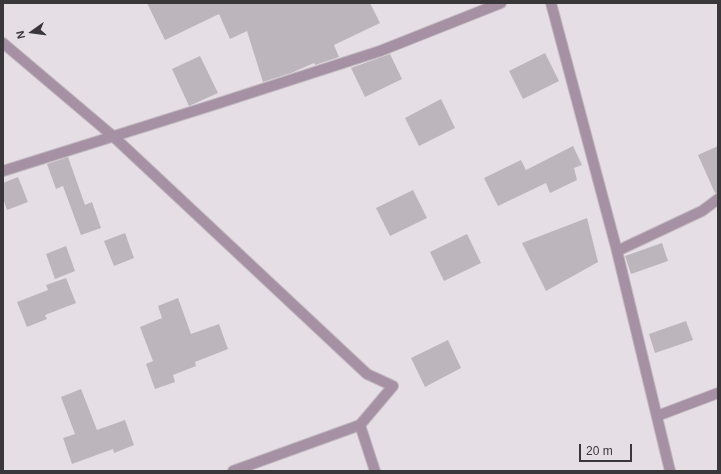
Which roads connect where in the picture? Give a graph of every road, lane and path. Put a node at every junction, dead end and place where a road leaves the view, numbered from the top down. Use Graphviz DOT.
graph roads {
  1 [pos="501,3"];
  2 [pos="551,3"];
  3 [pos="3,43"];
  4 [pos="114,137"];
  5 [pos="3,171"];
  6 [pos="718,199"];
  7 [pos="617,252"];
  8 [pos="718,393"];
  9 [pos="657,416"];
  10 [pos="360,425"];
  11 [pos="233,471"];
  12 [pos="375,471"];
  13 [pos="670,471"];
  1 -- 4 [label="street"];
  2 -- 7 [label="street"];
  3 -- 4 [label="street"];
  4 -- 5 [label="street"];
  4 -- 10 [label="street"];
  6 -- 7 [label="street"];
  7 -- 9 [label="street"];
  8 -- 9 [label="street"];
  9 -- 13 [label="street"];
  10 -- 11 [label="street"];
  10 -- 12 [label="street"];
}
